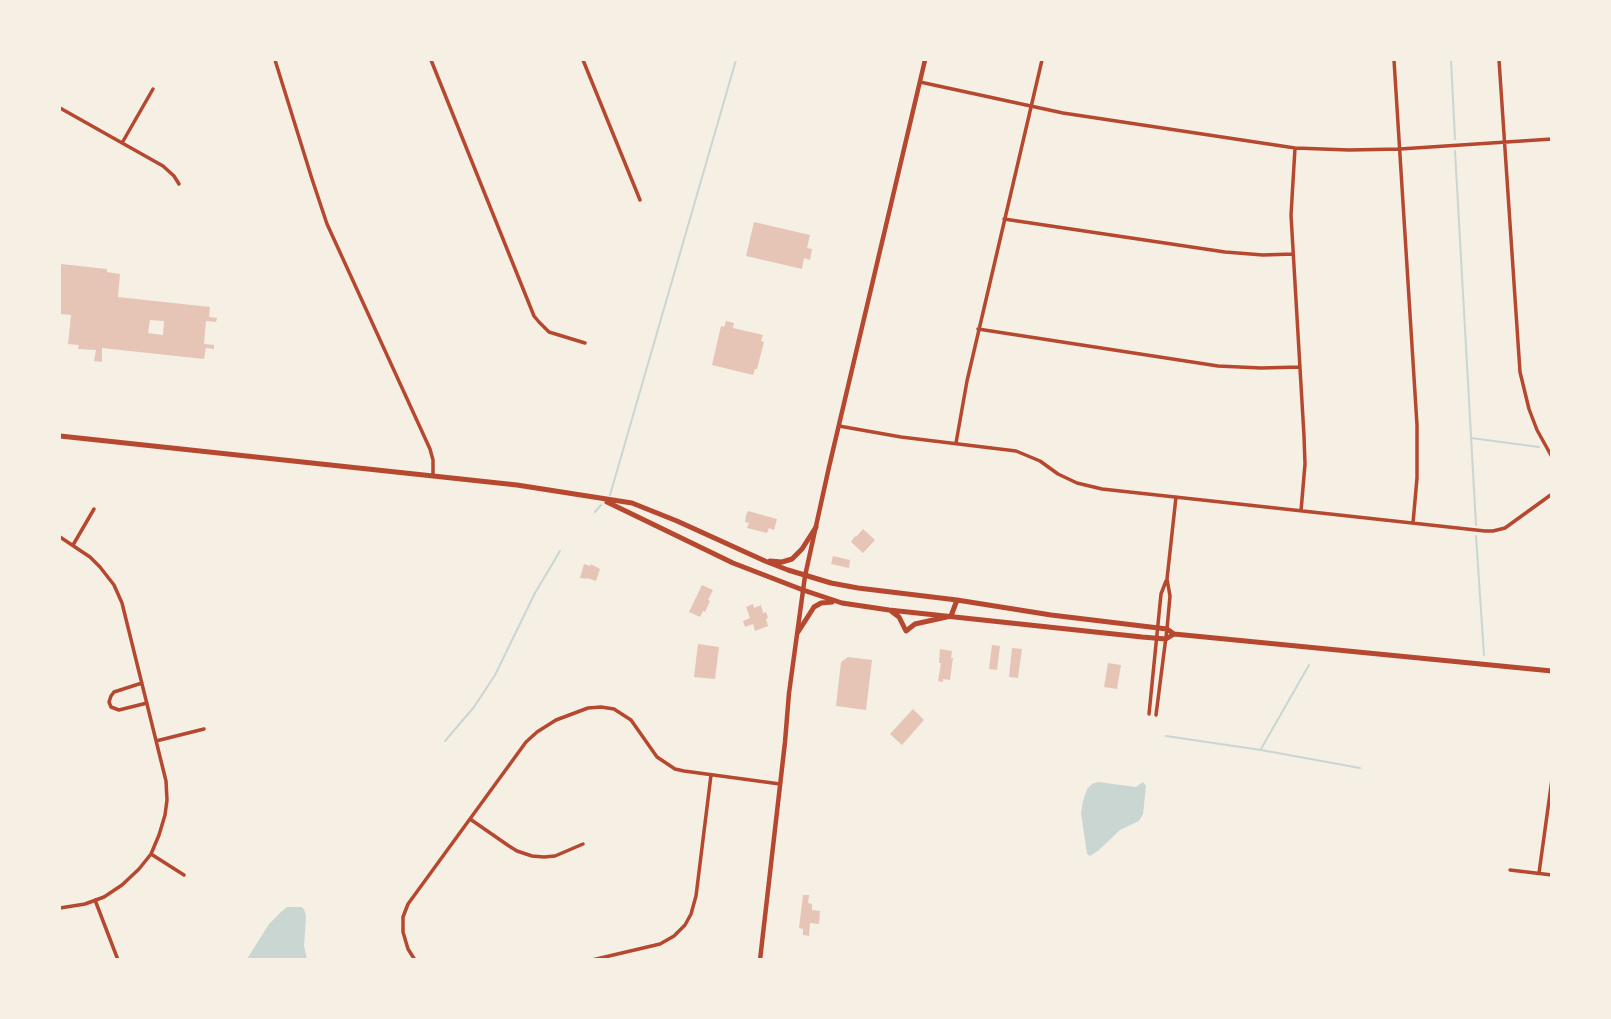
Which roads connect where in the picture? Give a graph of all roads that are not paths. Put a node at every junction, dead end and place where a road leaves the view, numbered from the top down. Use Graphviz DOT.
graph roads {
  1 [pos="275,60"];
  2 [pos="431,60"];
  3 [pos="583,60"];
  4 [pos="925,60"];
  5 [pos="1041,60"];
  6 [pos="1394,60"];
  7 [pos="1499,60"];
  8 [pos="920,82"];
  9 [pos="153,89"];
  10 [pos="1030,107"];
  11 [pos="60,108"];
  12 [pos="1552,139"];
  13 [pos="1504,142"];
  14 [pos="122,143"];
  15 [pos="1295,148"];
  16 [pos="1400,149"];
  17 [pos="179,184"];
  18 [pos="640,200"];
  19 [pos="1004,219"];
  20 [pos="1293,254"];
  21 [pos="978,329"];
  22 [pos="586,343"];
  23 [pos="1300,367"];
  24 [pos="839,426"];
  25 [pos="60,436"];
  26 [pos="956,443"];
  27 [pos="1552,457"];
  28 [pos="433,476"];
  29 [pos="1552,494"];
  30 [pos="1176,497"];
  31 [pos="600,498"];
  32 [pos="94,509"];
  33 [pos="1301,511"];
  34 [pos="1413,523"];
  35 [pos="816,527"];
  36 [pos="60,537"];
  37 [pos="73,545"];
  38 [pos="765,561"];
  39 [pos="806,576"];
  40 [pos="1167,579"];
  41 [pos="803,590"];
  42 [pos="957,600"];
  43 [pos="842,603"];
  44 [pos="889,610"];
  45 [pos="951,616"];
  46 [pos="1157,628"];
  47 [pos="1167,629"];
  48 [pos="798,632"];
  49 [pos="1174,634"];
  50 [pos="1156,638"];
  51 [pos="1166,639"];
  52 [pos="1552,671"];
  53 [pos="142,683"];
  54 [pos="147,703"];
  55 [pos="1149,714"];
  56 [pos="1156,715"];
  57 [pos="204,729"];
  58 [pos="156,741"];
  59 [pos="711,775"];
  60 [pos="1552,779"];
  61 [pos="780,784"];
  62 [pos="470,818"];
  63 [pos="583,844"];
  64 [pos="151,854"];
  65 [pos="1510,870"];
  66 [pos="1539,873"];
  67 [pos="184,875"];
  68 [pos="1552,875"];
  69 [pos="95,900"];
  70 [pos="60,908"];
  71 [pos="118,960"];
  72 [pos="415,960"];
  73 [pos="592,960"];
  74 [pos="760,960"];
  1 -- 28 [label="street"];
  2 -- 22 [label="street"];
  3 -- 18 [label="street"];
  4 -- 8 [label="main road"];
  5 -- 10 [label="street"];
  6 -- 16 [label="street"];
  7 -- 13 [label="street"];
  8 -- 10 [label="street"];
  8 -- 24 [label="main road"];
  9 -- 14 [label="street"];
  10 -- 15 [label="street"];
  10 -- 19 [label="street"];
  11 -- 14 [label="street"];
  12 -- 13 [label="street"];
  13 -- 16 [label="street"];
  13 -- 27 [label="street"];
  14 -- 17 [label="street"];
  15 -- 16 [label="street"];
  15 -- 20 [label="street"];
  16 -- 34 [label="street"];
  19 -- 20 [label="street"];
  19 -- 21 [label="street"];
  20 -- 23 [label="street"];
  21 -- 23 [label="street"];
  21 -- 26 [label="street"];
  23 -- 33 [label="street"];
  24 -- 26 [label="street"];
  24 -- 35 [label="main road"];
  25 -- 28 [label="highway"];
  26 -- 30 [label="street"];
  28 -- 31 [label="highway"];
  29 -- 34 [label="street"];
  30 -- 33 [label="street"];
  30 -- 40 [label="street"];
  31 -- 38 [label="highway"];
  31 -- 41 [label="highway"];
  32 -- 37 [label="street"];
  33 -- 34 [label="street"];
  35 -- 38 [label="highway"];
  35 -- 39 [label="main road"];
  36 -- 37 [label="street"];
  37 -- 53 [label="street"];
  38 -- 39 [label="highway"];
  39 -- 41 [label="main road"];
  39 -- 42 [label="highway"];
  40 -- 46 [label="street"];
  40 -- 47 [label="street"];
  41 -- 43 [label="highway"];
  41 -- 48 [label="main road"];
  42 -- 45 [label="highway"];
  42 -- 46 [label="highway"];
  43 -- 44 [label="highway"];
  43 -- 48 [label="highway"];
  44 -- 45 [label="highway"];
  44 -- 45 [label="highway"];
  45 -- 50 [label="highway"];
  46 -- 47 [label="highway"];
  46 -- 50 [label="street"];
  47 -- 49 [label="highway"];
  47 -- 51 [label="street"];
  48 -- 61 [label="main road"];
  49 -- 51 [label="highway"];
  49 -- 52 [label="highway"];
  50 -- 51 [label="highway"];
  50 -- 55 [label="street"];
  51 -- 56 [label="street"];
  53 -- 54 [label="street"];
  53 -- 54 [label="street"];
  54 -- 58 [label="street"];
  57 -- 58 [label="street"];
  58 -- 64 [label="street"];
  59 -- 61 [label="street"];
  59 -- 62 [label="street"];
  59 -- 73 [label="street"];
  60 -- 66 [label="street"];
  61 -- 74 [label="main road"];
  62 -- 63 [label="street"];
  62 -- 72 [label="street"];
  64 -- 67 [label="street"];
  64 -- 69 [label="street"];
  65 -- 66 [label="street"];
  66 -- 68 [label="street"];
  69 -- 70 [label="street"];
  69 -- 71 [label="street"];
}
